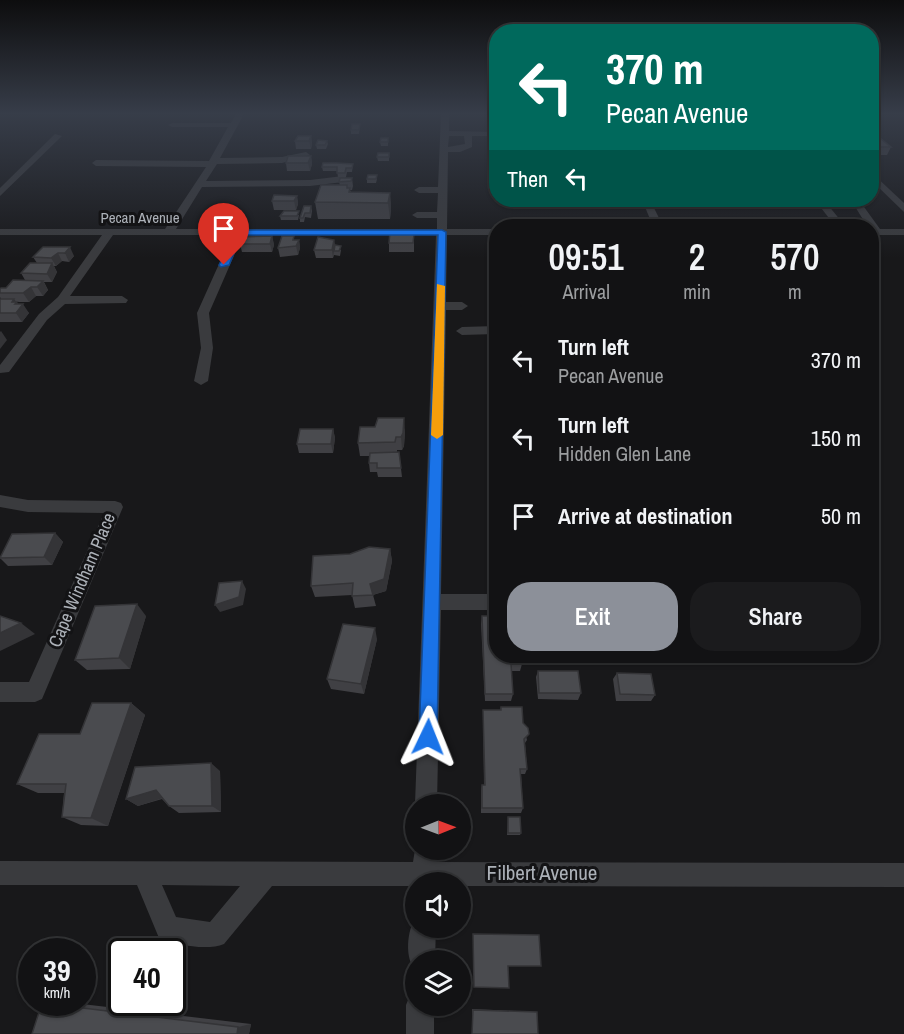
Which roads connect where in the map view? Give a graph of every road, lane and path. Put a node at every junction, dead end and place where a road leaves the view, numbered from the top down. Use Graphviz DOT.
graph roads {
  1 [pos="31,162"];
  2 [pos="183,162"];
  3 [pos="213,162"];
  4 [pos="444,162"];
  5 [pos="96,163"];
  6 [pos="342,179"];
  7 [pos="879,183"];
  8 [pos="199,184"];
  9 [pos="419,190"];
  10 [pos="443,190"];
  11 [pos="0,193"];
  12 [pos="825,207"];
  13 [pos="904,209"];
  14 [pos="443,214"];
  15 [pos="417,215"];
  16 [pos="834,219"];
  17 [pos="0,232"];
  18 [pos="109,232"];
  19 [pos="239,232"];
  20 [pos="442,232"];
  21 [pos="489,232"];
  22 [pos="879,232"];
  23 [pos="904,232"];
  24 [pos="168,233"];
  25 [pos="62,300"];
  26 [pos="122,300"];
  27 [pos="440,306"];
  28 [pos="462,306"];
  29 [pos="489,330"];
  30 [pos="462,331"];
  31 [pos="2,369"];
  32 [pos="201,381"];
  33 [pos="0,501"];
  34 [pos="432,602"];
  35 [pos="489,602"];
  36 [pos="0,692"];
  37 [pos="426,794"];
  38 [pos="424,868"];
  39 [pos="0,873"];
  40 [pos="144,873"];
  41 [pos="267,873"];
  42 [pos="904,874"];
  43 [pos="420,1016"];
  44 [pos="420,1034"];
  1 -- 11 [label="street"];
  2 -- 5 [label="street"];
  3 -- 8 [label="street"];
  4 -- 10 [label="street"];
  6 -- 8 [label="street"];
  7 -- 13 [label="street"];
  8 -- 24 [label="street"];
  9 -- 10 [label="street"];
  10 -- 14 [label="street"];
  12 -- 16 [label="street"];
  14 -- 15 [label="street"];
  14 -- 20 [label="street"];
  17 -- 18 [label="street, Pecan Avenue"];
  18 -- 24 [label="street, Pecan Avenue"];
  18 -- 25 [label="street"];
  19 -- 20 [label="street, Pecan Avenue"];
  19 -- 24 [label="street, Pecan Avenue"];
  19 -- 32 [label="street"];
  20 -- 21 [label="street, Pecan Avenue"];
  20 -- 27 [label="street"];
  22 -- 23 [label="street"];
  25 -- 26 [label="street"];
  25 -- 31 [label="street"];
  27 -- 28 [label="street"];
  27 -- 34 [label="street"];
  29 -- 30 [label="street"];
  33 -- 36 [label="street, Cape Windham Place"];
  34 -- 35 [label="street"];
  34 -- 37 [label="street"];
  38 -- 41 [label="street, Filbert Avenue"];
  38 -- 42 [label="street, Filbert Avenue"];
  39 -- 40 [label="street, Filbert Avenue"];
  40 -- 41 [label="street, Filbert Avenue"];
  40 -- 41 [label="street"];
  43 -- 44 [label="street"];
}
